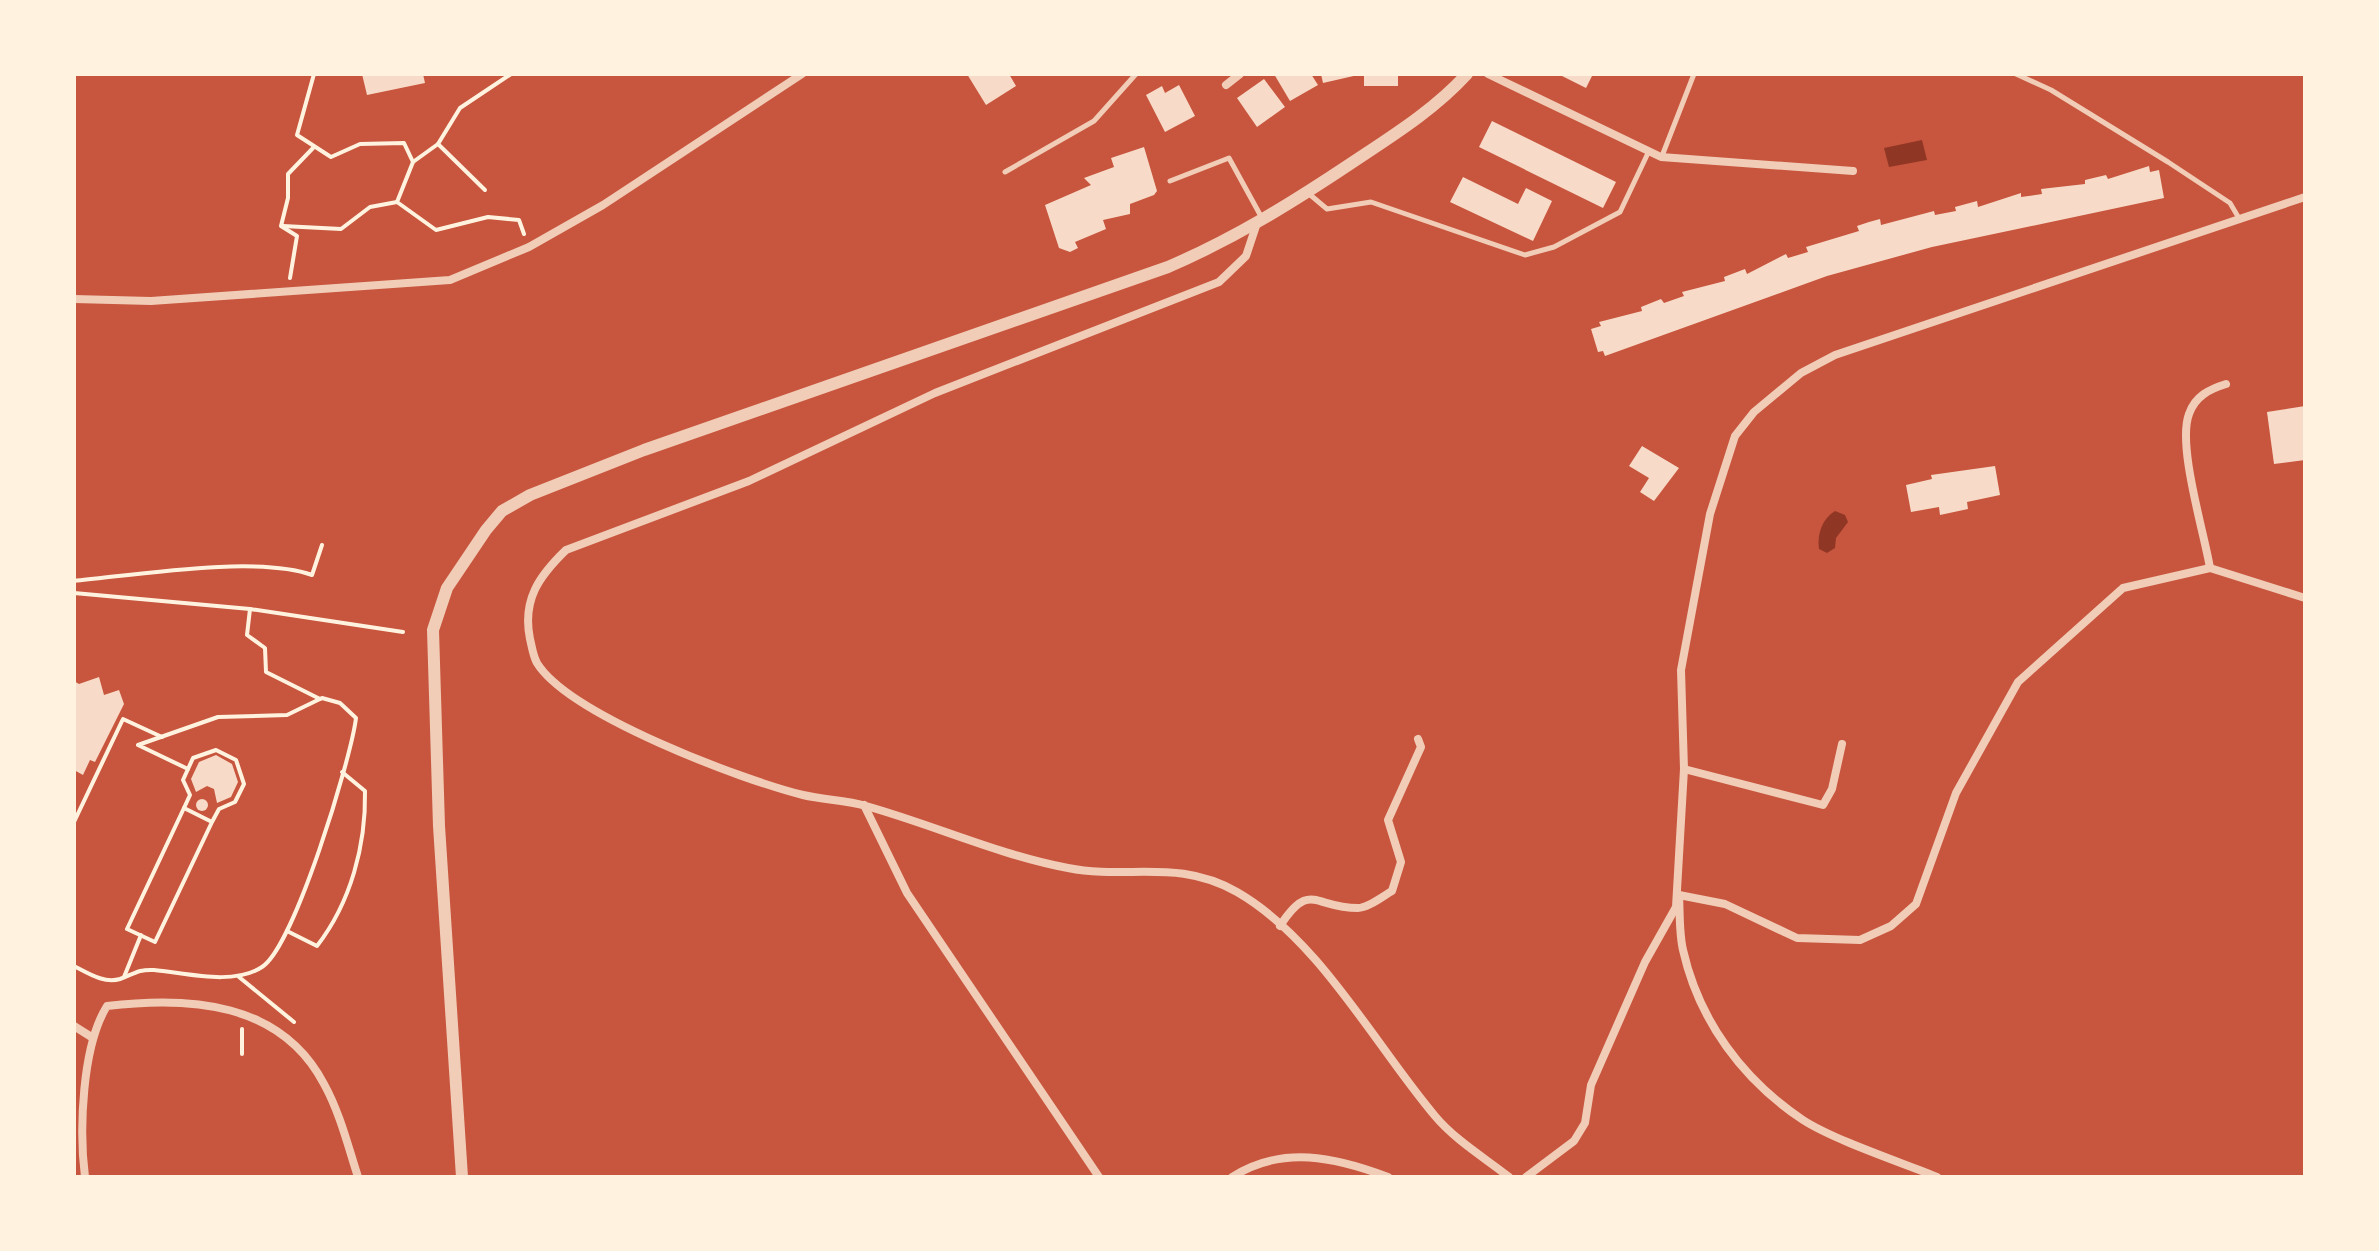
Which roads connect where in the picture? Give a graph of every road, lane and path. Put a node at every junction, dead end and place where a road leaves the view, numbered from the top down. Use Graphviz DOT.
graph roads {
  1 [pos="314,74"];
  2 [pos="511,74"];
  3 [pos="802,74"];
  4 [pos="1136,74"];
  5 [pos="1240,74"];
  6 [pos="1467,74"];
  7 [pos="1488,74"];
  8 [pos="1694,74"];
  9 [pos="2016,74"];
  10 [pos="1226,85"];
  11 [pos="438,144"];
  12 [pos="314,147"];
  13 [pos="1649,151"];
  14 [pos="1661,157"];
  15 [pos="413,162"];
  16 [pos="1853,171"];
  17 [pos="1005,172"];
  18 [pos="1170,181"];
  19 [pos="485,190"];
  20 [pos="1307,192"];
  21 [pos="2305,197"];
  22 [pos="397,202"];
  23 [pos="2240,220"];
  24 [pos="1260,223"];
  25 [pos="281,226"];
  26 [pos="529,247"];
  27 [pos="290,278"];
  28 [pos="74,299"];
  29 [pos="2226,384"];
  30 [pos="322,545"];
  31 [pos="2210,568"];
  32 [pos="74,581"];
  33 [pos="74,593"];
  34 [pos="2305,598"];
  35 [pos="250,609"];
  36 [pos="403,632"];
  37 [pos="320,699"];
  38 [pos="162,737"];
  39 [pos="1418,739"];
  40 [pos="1842,744"];
  41 [pos="188,769"];
  42 [pos="1684,769"];
  43 [pos="342,772"];
  44 [pos="864,805"];
  45 [pos="184,808"];
  46 [pos="74,822"];
  47 [pos="212,822"];
  48 [pos="1679,895"];
  49 [pos="1280,926"];
  50 [pos="286,931"];
  51 [pos="141,935"];
  52 [pos="74,966"];
  53 [pos="124,977"];
  54 [pos="239,977"];
  55 [pos="294,1022"];
  56 [pos="245,1024"];
  57 [pos="74,1026"];
  58 [pos="93,1038"];
  59 [pos="242,1054"];
  60 [pos="85,1177"];
  61 [pos="358,1177"];
  62 [pos="462,1177"];
  63 [pos="1099,1177"];
  64 [pos="1232,1177"];
  65 [pos="1387,1177"];
  66 [pos="1509,1177"];
  67 [pos="1526,1177"];
  68 [pos="1937,1177"];
  1 -- 12 [label="path"];
  2 -- 11 [label="path"];
  3 -- 26 [label="street"];
  4 -- 17 [label="lane"];
  5 -- 10 [label="street"];
  6 -- 20 [label="street"];
  7 -- 13 [label="street"];
  8 -- 14 [label="lane"];
  9 -- 23 [label="lane"];
  11 -- 15 [label="path"];
  11 -- 19 [label="path"];
  12 -- 15 [label="path"];
  12 -- 25 [label="path"];
  13 -- 14 [label="street"];
  13 -- 20 [label="lane"];
  14 -- 16 [label="street"];
  15 -- 22 [label="path"];
  18 -- 24 [label="lane"];
  20 -- 24 [label="street"];
  21 -- 23 [label="street"];
  22 -- 25 [label="path"];
  22 -- 26 [label="path"];
  23 -- 42 [label="street"];
  24 -- 44 [label="street"];
  24 -- 62 [label="street"];
  25 -- 27 [label="path"];
  26 -- 28 [label="street"];
  29 -- 31 [label="street"];
  30 -- 32 [label="path"];
  31 -- 34 [label="street"];
  31 -- 48 [label="street"];
  33 -- 35 [label="path"];
  35 -- 36 [label="path"];
  35 -- 37 [label="path"];
  37 -- 38 [label="path"];
  37 -- 43 [label="path"];
  38 -- 41 [label="path"];
  38 -- 46 [label="path"];
  39 -- 49 [label="street"];
  40 -- 42 [label="street"];
  41 -- 45 [label="path"];
  41 -- 47 [label="path"];
  42 -- 48 [label="street"];
  43 -- 50 [label="path"];
  43 -- 50 [label="path"];
  44 -- 49 [label="street"];
  44 -- 63 [label="street"];
  45 -- 47 [label="path"];
  45 -- 51 [label="path"];
  47 -- 51 [label="path"];
  48 -- 67 [label="street"];
  48 -- 68 [label="street"];
  49 -- 66 [label="street"];
  50 -- 54 [label="path"];
  51 -- 53 [label="path"];
  52 -- 53 [label="path"];
  53 -- 54 [label="path"];
  54 -- 55 [label="path"];
  56 -- 59 [label="path"];
  57 -- 58 [label="street"];
  58 -- 60 [label="street"];
  58 -- 61 [label="street"];
  64 -- 65 [label="street"];
}
